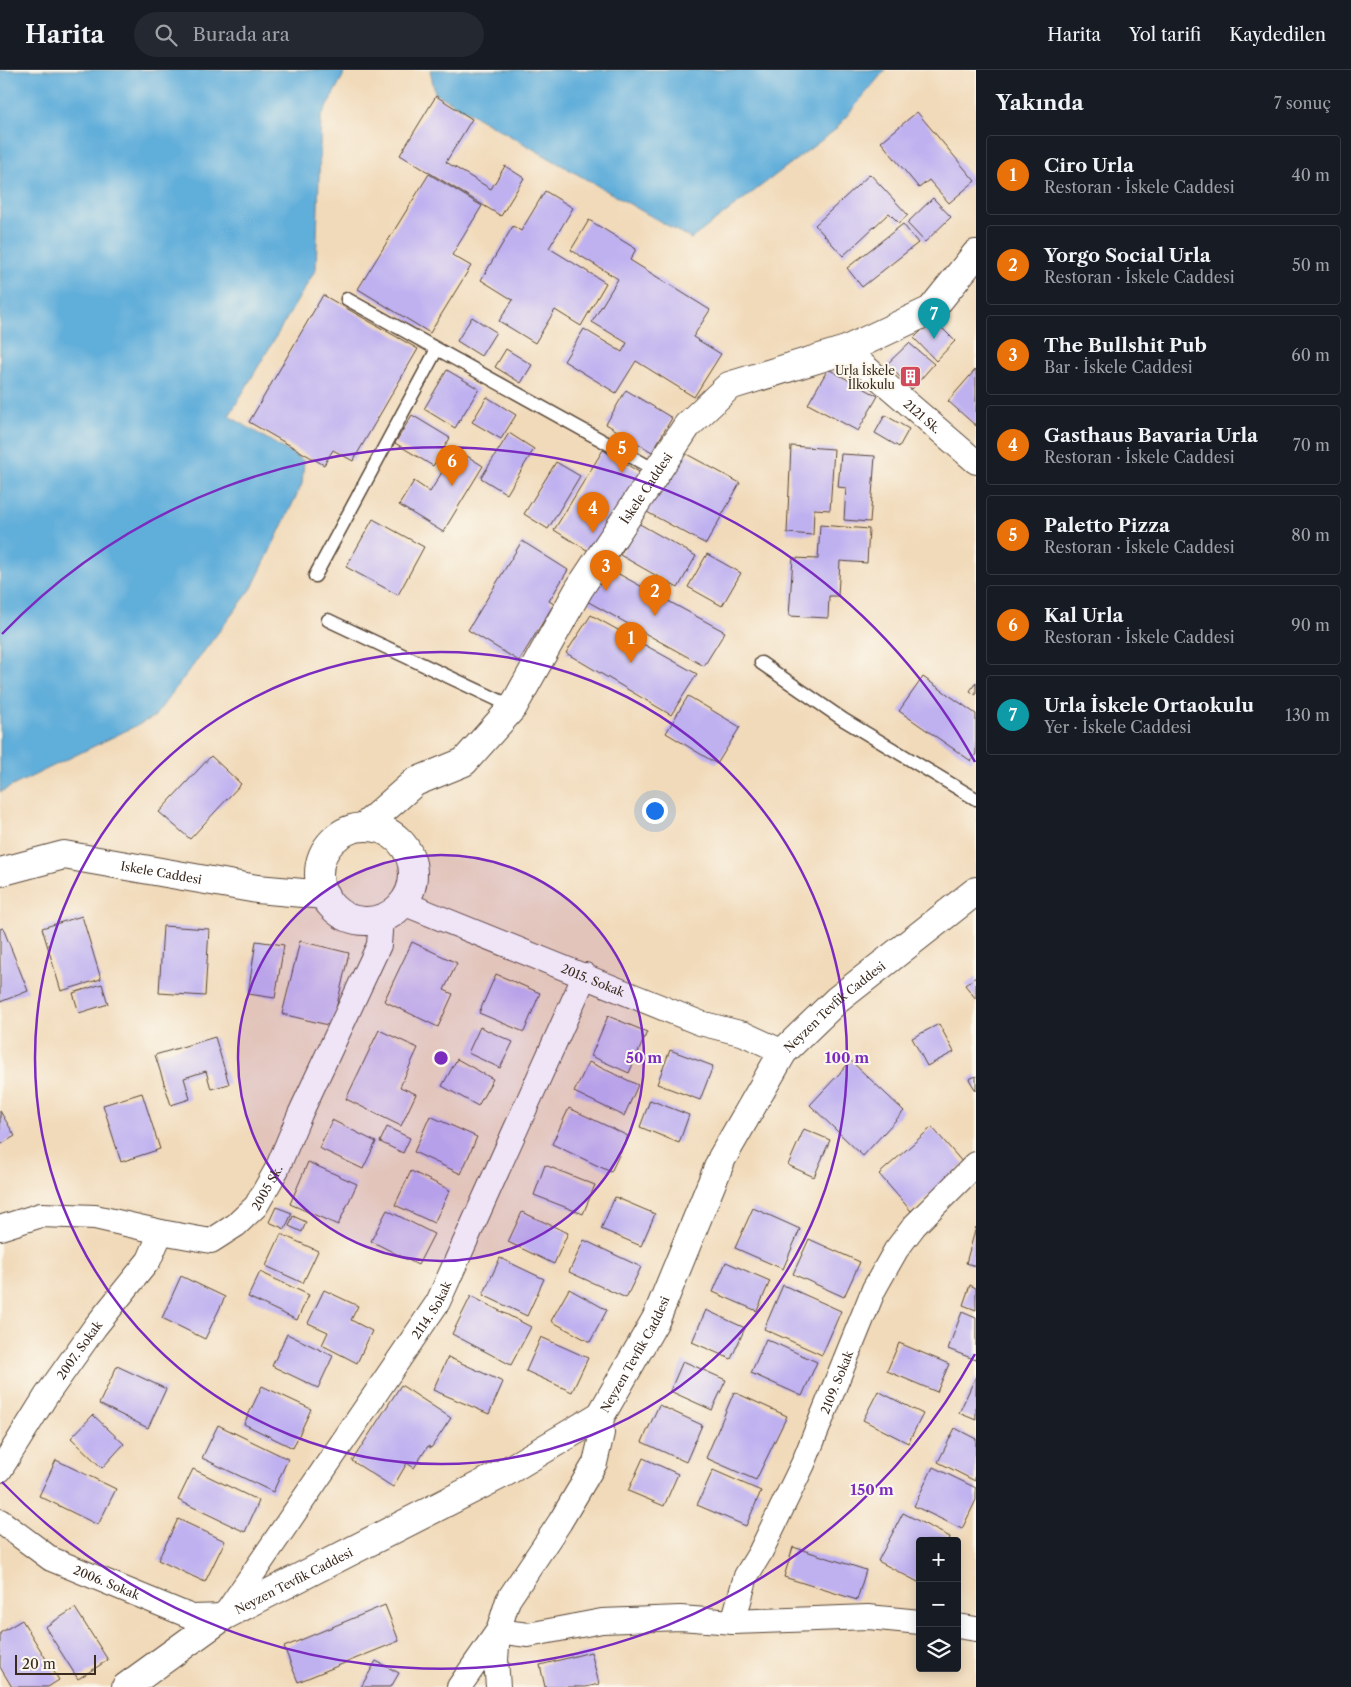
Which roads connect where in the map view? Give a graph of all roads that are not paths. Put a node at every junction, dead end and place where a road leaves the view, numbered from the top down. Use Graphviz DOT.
graph roads {
  1 [pos="976,254"];
  2 [pos="347,299"];
  3 [pos="437,349"];
  4 [pos="846,350"];
  5 [pos="976,462"];
  6 [pos="657,471"];
  7 [pos="314,576"];
  8 [pos="328,620"];
  9 [pos="761,663"];
  10 [pos="513,708"];
  11 [pos="976,799"];
  12 [pos="364,826"];
  13 [pos="0,872"];
  14 [pos="976,891"];
  15 [pos="324,895"];
  16 [pos="392,910"];
  17 [pos="584,975"];
  18 [pos="784,1052"];
  19 [pos="976,1164"];
  20 [pos="0,1228"];
  21 [pos="161,1232"];
  22 [pos="601,1415"];
  23 [pos="0,1470"];
  24 [pos="0,1521"];
  25 [pos="224,1616"];
  26 [pos="732,1622"];
  27 [pos="916,1622"];
  28 [pos="961,1627"];
  29 [pos="976,1629"];
  30 [pos="498,1631"];
  31 [pos="134,1684"];
  32 [pos="459,1687"];
  33 [pos="498,1687"];
  1 -- 4 [label="street, İskele Caddesi"];
  2 -- 3 [label="lane"];
  3 -- 6 [label="lane"];
  3 -- 7 [label="lane"];
  4 -- 5 [label="street, 2121 Sk."];
  4 -- 6 [label="street, İskele Caddesi"];
  6 -- 10 [label="street, İskele Caddesi"];
  8 -- 10 [label="lane"];
  9 -- 11 [label="lane"];
  10 -- 12 [label="street, İskele Caddesi"];
  12 -- 15 [label="street"];
  12 -- 16 [label="street"];
  13 -- 15 [label="street, Iskele Caddesi"];
  14 -- 18 [label="street, Neyzen Tevfik Caddesi"];
  15 -- 16 [label="street"];
  16 -- 17 [label="street, 2015. Sokak"];
  16 -- 21 [label="street, 2005 Sk."];
  17 -- 18 [label="street, 2015. Sokak"];
  17 -- 25 [label="street, 2114. Sokak"];
  18 -- 22 [label="street, Neyzen Tevfik Caddesi"];
  19 -- 26 [label="street, 2109. Sokak"];
  20 -- 21 [label="street, 2005 Sk."];
  21 -- 23 [label="street, 2007. Sokak"];
  22 -- 25 [label="street, Neyzen Tevfik Caddesi"];
  22 -- 30 [label="street"];
  24 -- 25 [label="street, 2006. Sokak"];
  25 -- 31 [label="street, Neyzen Tevfik Caddesi"];
  26 -- 27 [label="street"];
  26 -- 30 [label="street"];
  28 -- 29 [label="street"];
  30 -- 32 [label="street"];
  30 -- 33 [label="street"];
}
